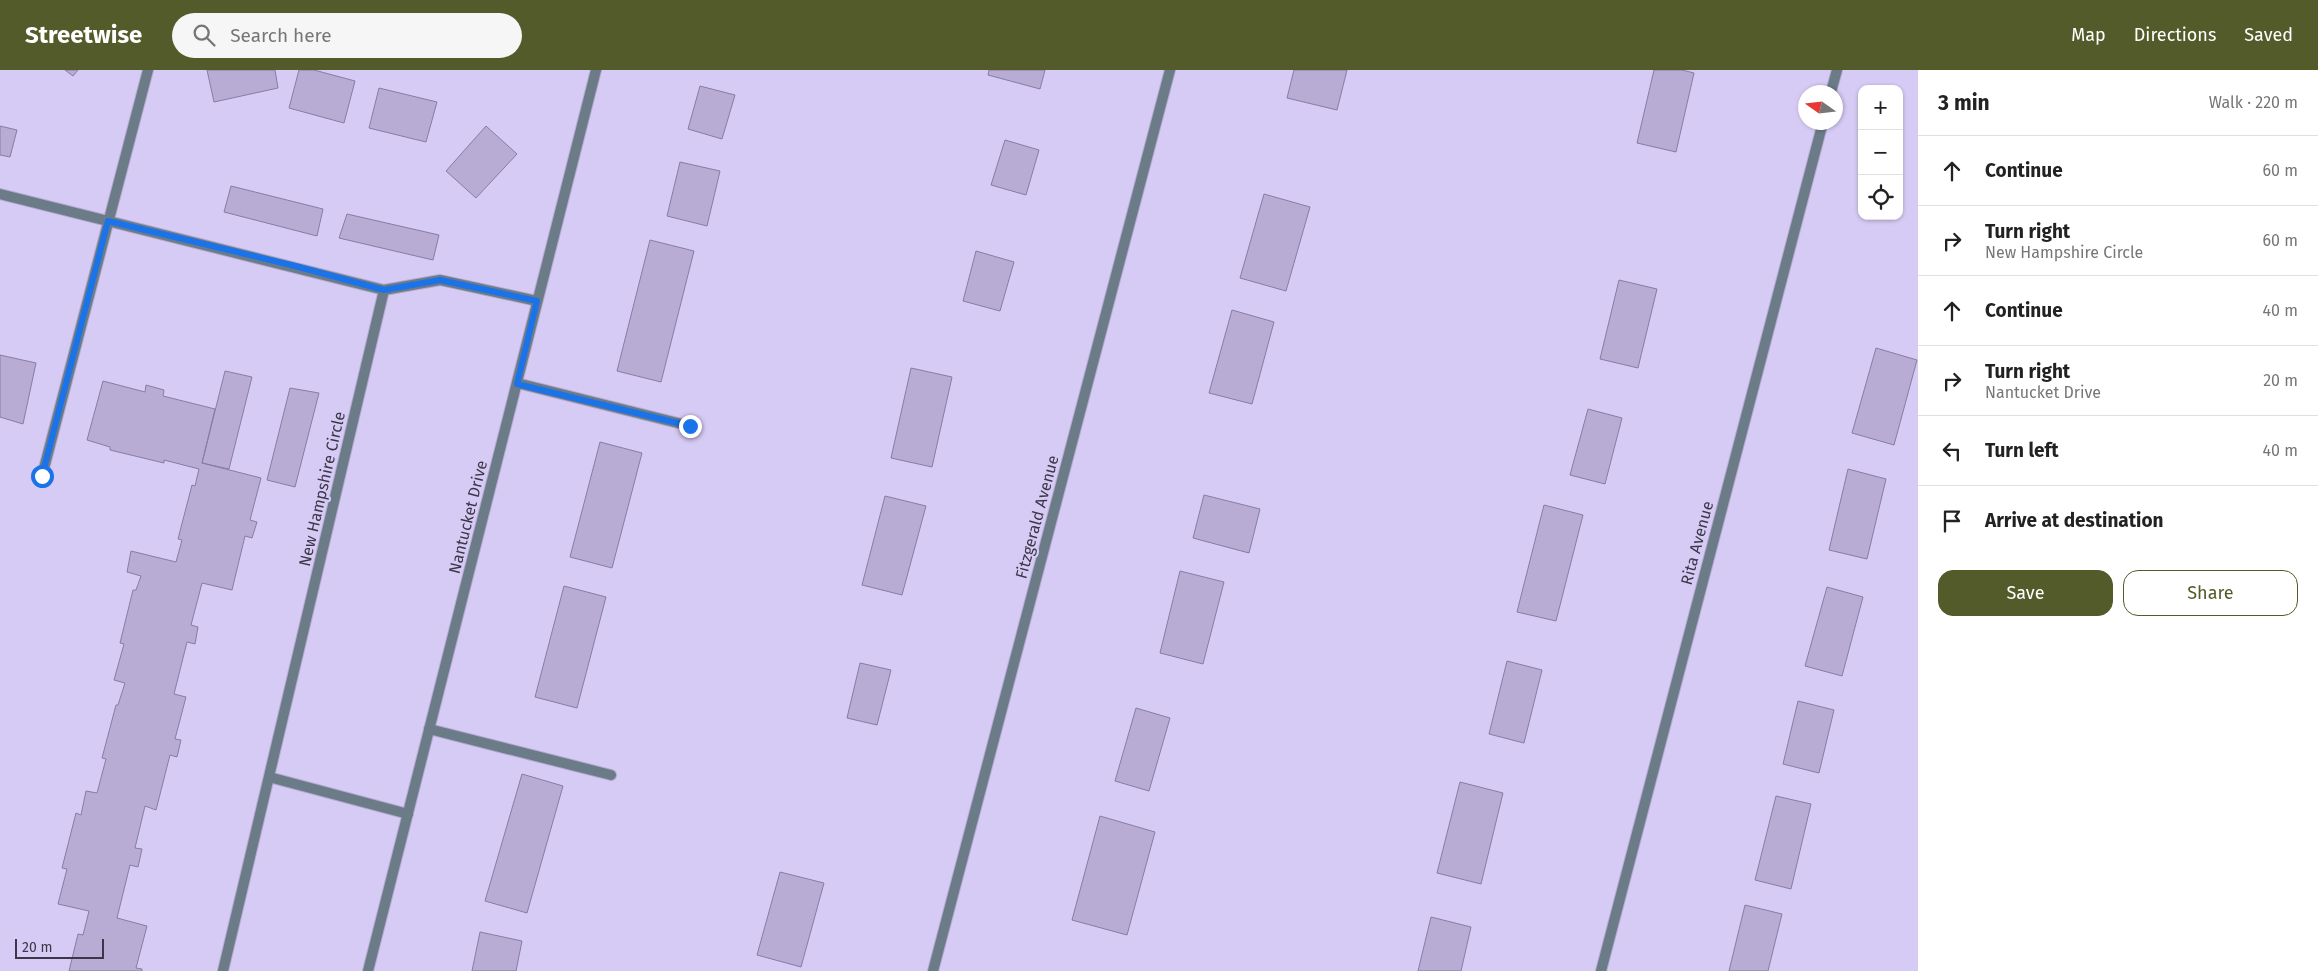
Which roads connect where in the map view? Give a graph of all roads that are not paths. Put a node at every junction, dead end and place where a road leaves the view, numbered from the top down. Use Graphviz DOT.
graph roads {
  1 [pos="148,70"];
  2 [pos="596,70"];
  3 [pos="1170,70"];
  4 [pos="1837,70"];
  5 [pos="1833,85"];
  6 [pos="1821,130"];
  7 [pos="0,194"];
  8 [pos="108,221"];
  9 [pos="384,290"];
  10 [pos="537,301"];
  11 [pos="517,384"];
  12 [pos="690,426"];
  13 [pos="42,476"];
  14 [pos="429,729"];
  15 [pos="611,775"];
  16 [pos="269,778"];
  17 [pos="408,814"];
  18 [pos="223,971"];
  19 [pos="368,971"];
  20 [pos="934,971"];
  21 [pos="1600,971"];
  1 -- 8 [label="street"];
  2 -- 10 [label="street, Nantucket Drive"];
  3 -- 20 [label="street, Fitzgerald Avenue"];
  4 -- 5 [label="street"];
  6 -- 21 [label="street, Rita Avenue"];
  7 -- 8 [label="street"];
  8 -- 9 [label="street"];
  8 -- 13 [label="street"];
  9 -- 10 [label="street"];
  9 -- 16 [label="street, New Hampshire Circle"];
  10 -- 11 [label="street, Nantucket Drive"];
  11 -- 12 [label="street"];
  11 -- 14 [label="street, Nantucket Drive"];
  14 -- 15 [label="street"];
  14 -- 17 [label="street, Nantucket Drive"];
  16 -- 17 [label="street"];
  16 -- 18 [label="street, New Hampshire Circle"];
  17 -- 19 [label="street, Nantucket Drive"];
}
